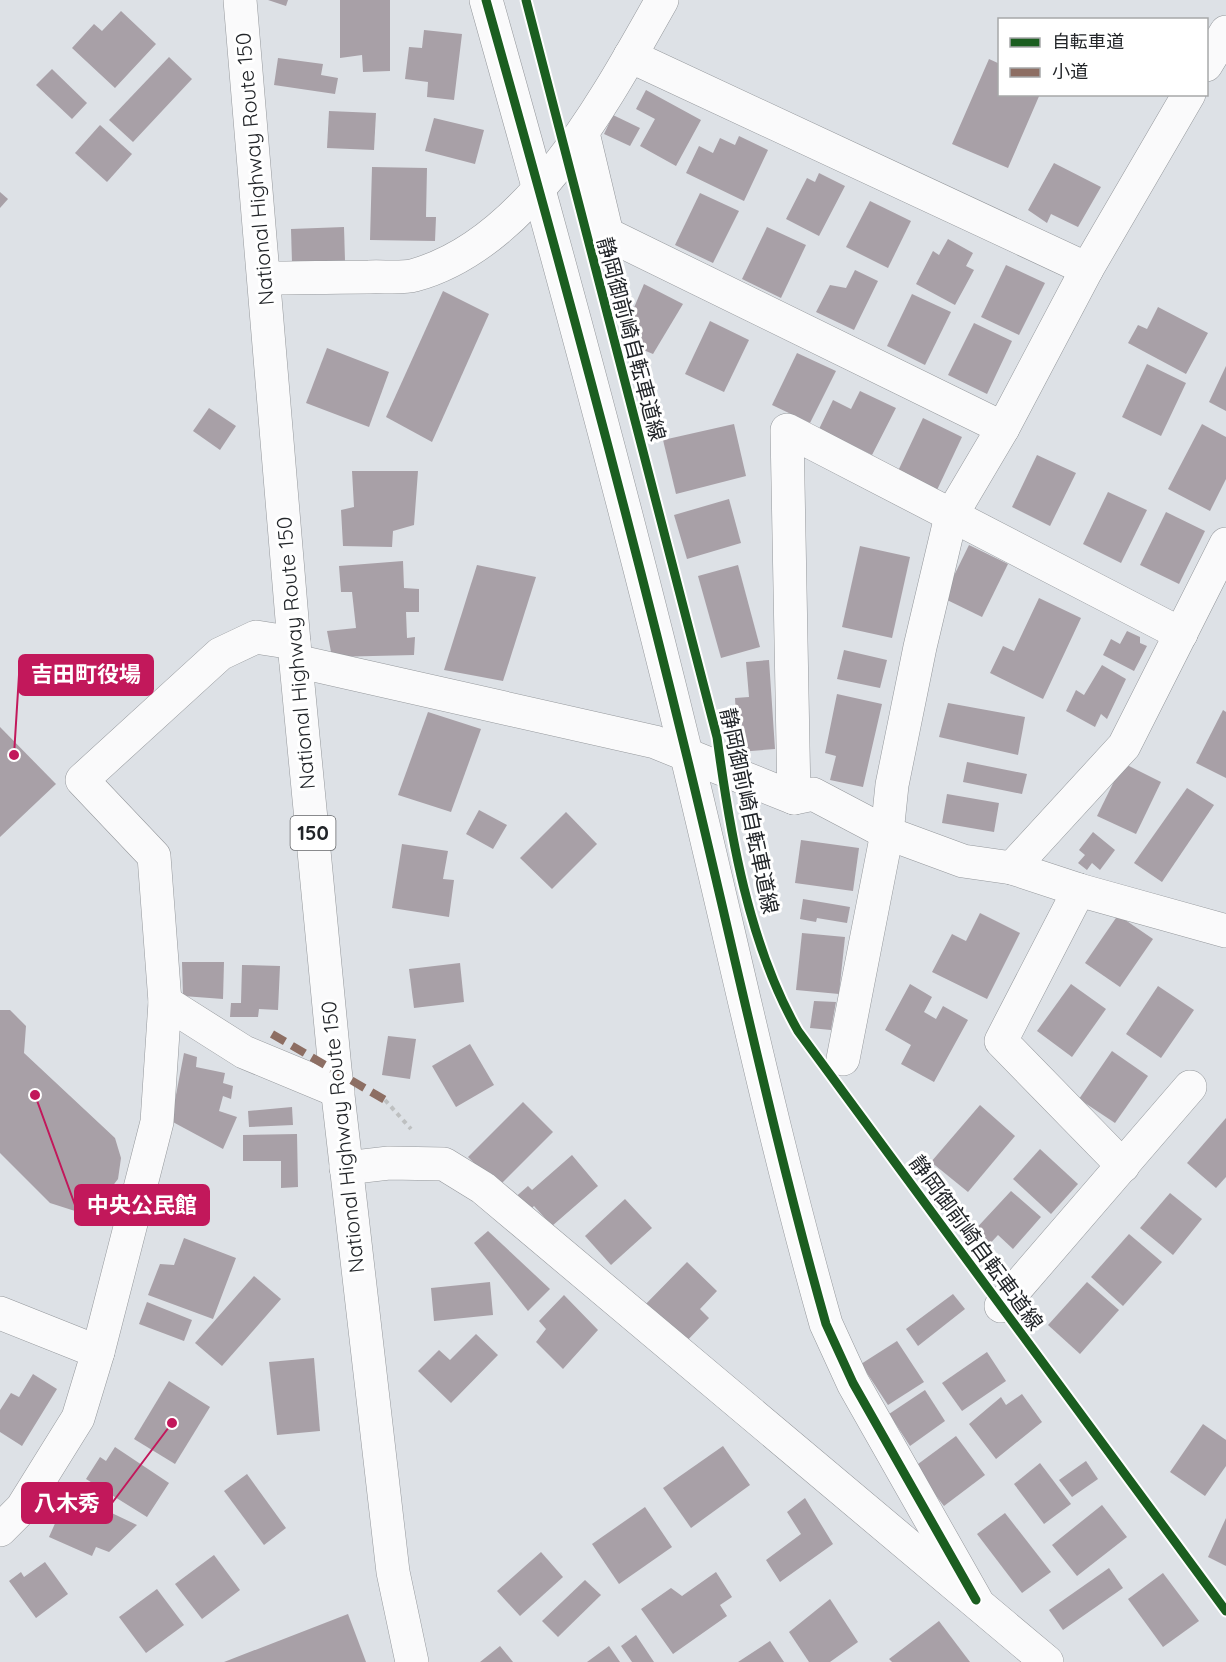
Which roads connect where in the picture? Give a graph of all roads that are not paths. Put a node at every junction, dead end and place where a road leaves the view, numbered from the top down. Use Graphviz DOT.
graph roads {
  1 [pos="240,0"];
  2 [pos="486,0"];
  3 [pos="662,0"];
  4 [pos="1226,32"];
  5 [pos="630,57"];
  6 [pos="1208,62"];
  7 [pos="1188,96"];
  8 [pos="583,133"];
  9 [pos="539,189"];
  10 [pos="1087,269"];
  11 [pos="264,278"];
  12 [pos="1003,428"];
  13 [pos="951,516"];
  14 [pos="1226,544"];
  15 [pos="1181,634"];
  16 [pos="295,652"];
  17 [pos="687,757"];
  18 [pos="794,798"];
  19 [pos="887,833"];
  20 [pos="1012,868"];
  21 [pos="1079,890"];
  22 [pos="1226,931"];
  23 [pos="165,1002"];
  24 [pos="843,1059"];
  25 [pos="1190,1087"];
  26 [pos="338,1091"];
  27 [pos="1123,1166"];
  28 [pos="346,1168"];
  29 [pos="1000,1306"];
  30 [pos="0,1313"];
  31 [pos="98,1352"];
  32 [pos="0,1530"];
  33 [pos="976,1600"];
  34 [pos="412,1662"];
  35 [pos="1047,1662"];
  1 -- 11 [label="main road, National Highway Route 150 / 150"];
  2 -- 9 [label="main road"];
  3 -- 5 [label="main road"];
  4 -- 6 [label="main road"];
  5 -- 8 [label="main road"];
  5 -- 10 [label="main road"];
  7 -- 10 [label="main road"];
  8 -- 9 [label="main road"];
  8 -- 12 [label="main road"];
  9 -- 11 [label="main road"];
  9 -- 17 [label="main road"];
  10 -- 12 [label="main road"];
  11 -- 16 [label="main road, National Highway Route 150 / 150"];
  12 -- 13 [label="main road"];
  13 -- 15 [label="main road"];
  13 -- 18 [label="main road"];
  13 -- 19 [label="main road"];
  14 -- 15 [label="main road"];
  15 -- 20 [label="main road"];
  16 -- 17 [label="main road"];
  16 -- 23 [label="main road"];
  16 -- 26 [label="main road, National Highway Route 150 / 150"];
  17 -- 18 [label="main road"];
  17 -- 33 [label="main road"];
  18 -- 19 [label="main road"];
  19 -- 20 [label="main road"];
  19 -- 24 [label="main road"];
  20 -- 21 [label="main road"];
  21 -- 22 [label="main road"];
  21 -- 27 [label="main road"];
  23 -- 26 [label="main road"];
  23 -- 31 [label="main road"];
  25 -- 27 [label="main road"];
  26 -- 28 [label="main road, National Highway Route 150 / 150"];
  27 -- 29 [label="main road"];
  28 -- 33 [label="main road"];
  28 -- 34 [label="main road, National Highway Route 150 / 150"];
  30 -- 31 [label="main road"];
  31 -- 32 [label="main road"];
  33 -- 35 [label="main road"];
}
